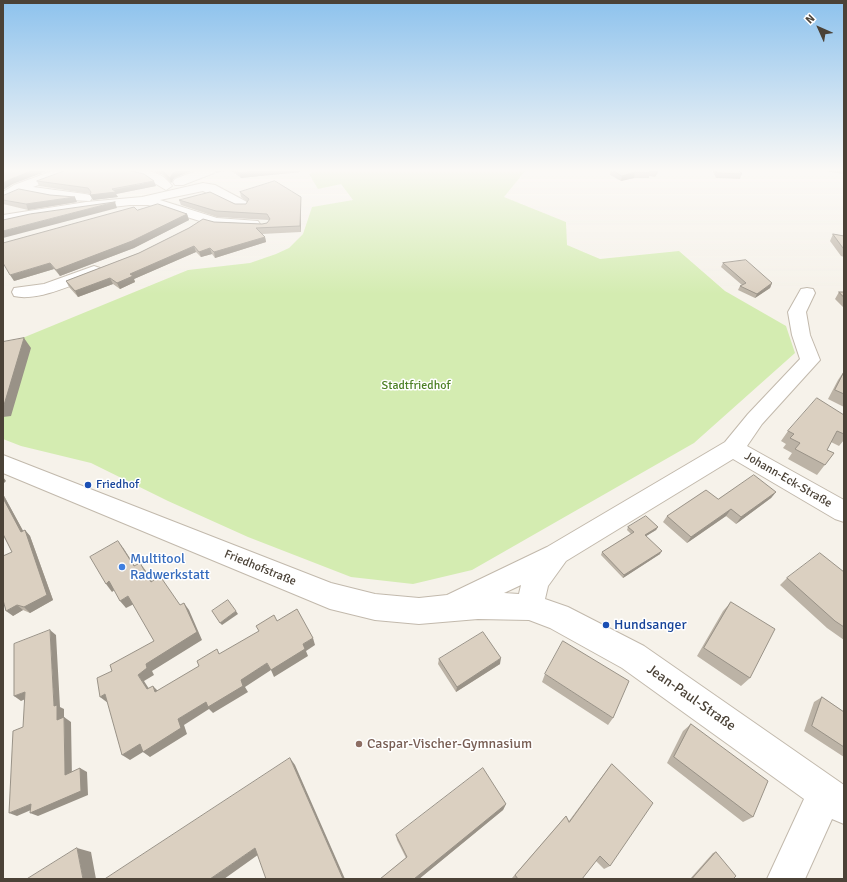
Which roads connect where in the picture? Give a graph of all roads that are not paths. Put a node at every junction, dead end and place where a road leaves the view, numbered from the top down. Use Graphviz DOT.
graph roads {
  1 [pos="53,211"];
  2 [pos="126,211"];
  3 [pos="184,211"];
  4 [pos="102,218"];
  5 [pos="202,218"];
  6 [pos="3,219"];
  7 [pos="263,224"];
  8 [pos="189,228"];
  9 [pos="111,264"];
  10 [pos="20,292"];
  11 [pos="807,294"];
  12 [pos="733,448"];
  13 [pos="3,464"];
  14 [pos="844,512"];
  15 [pos="557,553"];
  16 [pos="529,607"];
  17 [pos="437,611"];
  18 [pos="835,799"];
  19 [pos="786,879"];
  1 -- 6 [label="street"];
  2 -- 4 [label="street"];
  3 -- 5 [label="street"];
  5 -- 7 [label="street"];
  5 -- 8 [label="street"];
  9 -- 10 [label="street"];
  11 -- 12 [label="street"];
  12 -- 14 [label="street, Johann-Eck-Straße"];
  12 -- 15 [label="street"];
  13 -- 17 [label="street, Friedhofstraße"];
  15 -- 16 [label="street"];
  15 -- 17 [label="street"];
  16 -- 17 [label="street, Friedhofstraße"];
  16 -- 18 [label="street, Jean-Paul-Straße"];
  18 -- 19 [label="street"];
}
